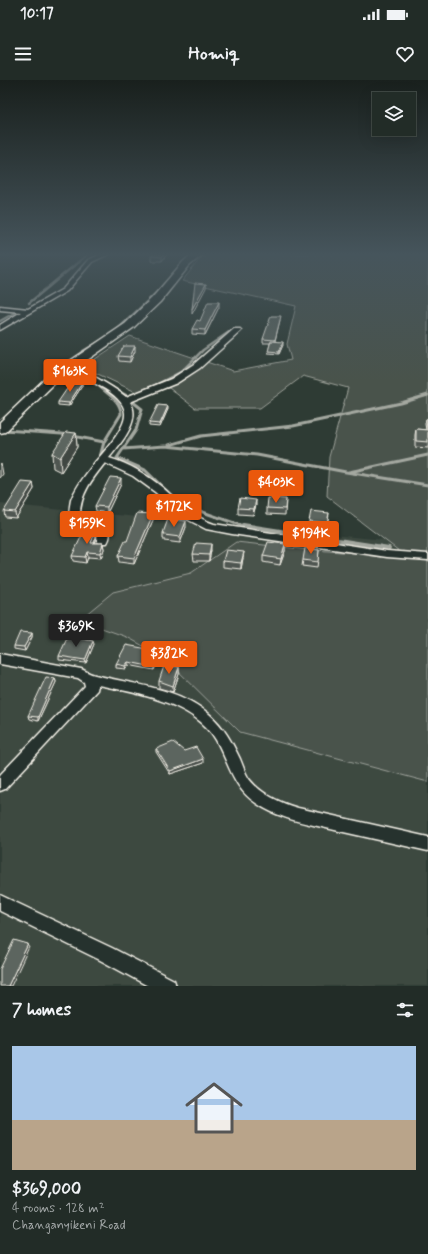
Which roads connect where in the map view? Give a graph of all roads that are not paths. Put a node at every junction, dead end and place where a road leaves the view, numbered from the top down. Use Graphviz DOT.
graph roads {
  1 [pos="53,296"];
  2 [pos="159,296"];
  3 [pos="0,308"];
  4 [pos="28,310"];
  5 [pos="0,328"];
  6 [pos="237,331"];
  7 [pos="66,369"];
  8 [pos="125,401"];
  9 [pos="0,429"];
  10 [pos="103,459"];
  11 [pos="103,541"];
  12 [pos="428,557"];
  13 [pos="0,659"];
  14 [pos="90,679"];
  15 [pos="0,785"];
  16 [pos="428,844"];
  17 [pos="0,903"];
  18 [pos="167,986"];
  1 -- 4 [label="street"];
  2 -- 7 [label="street"];
  3 -- 4 [label="street"];
  4 -- 5 [label="street"];
  6 -- 8 [label="street"];
  7 -- 8 [label="street"];
  7 -- 9 [label="street"];
  8 -- 10 [label="street"];
  10 -- 11 [label="street"];
  10 -- 12 [label="street"];
  13 -- 14 [label="street"];
  14 -- 15 [label="street"];
  14 -- 16 [label="street"];
  17 -- 18 [label="street"];
}
